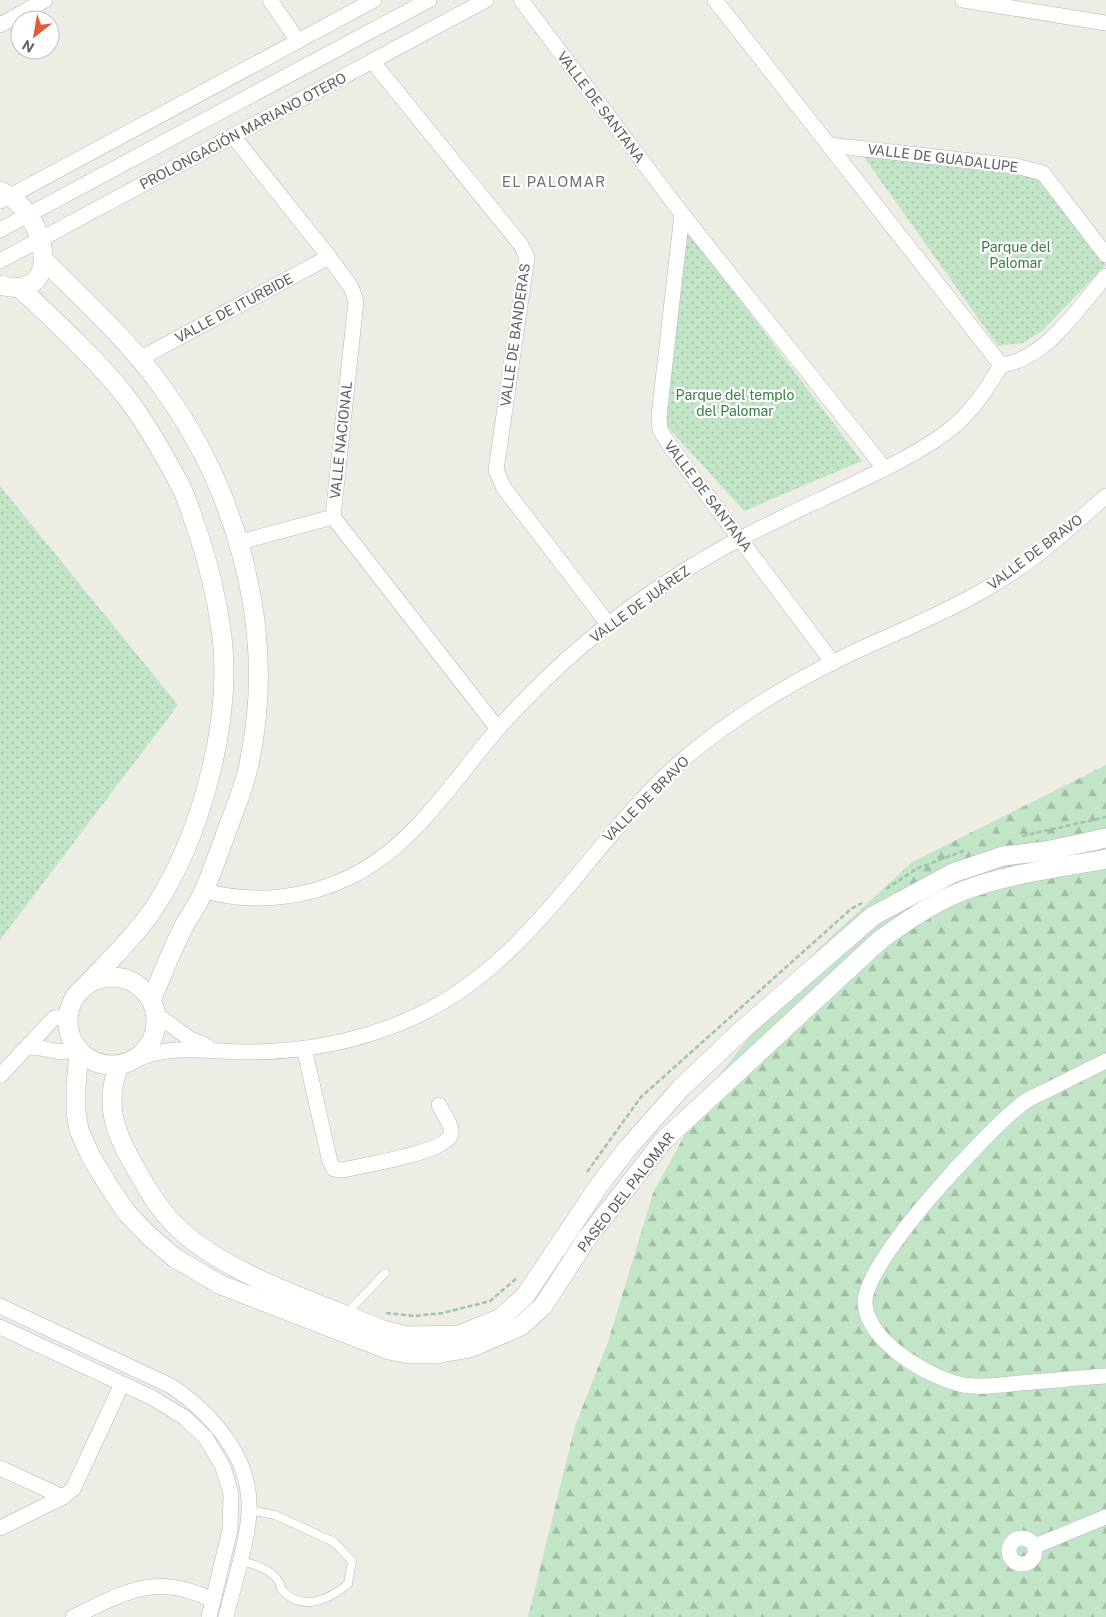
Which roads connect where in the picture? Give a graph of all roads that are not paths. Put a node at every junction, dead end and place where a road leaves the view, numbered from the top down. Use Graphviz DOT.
graph roads {
  1 [pos="45,0"];
  2 [pos="270,0"];
  3 [pos="374,0"];
  4 [pos="429,0"];
  5 [pos="486,0"];
  6 [pos="521,0"];
  7 [pos="715,0"];
  8 [pos="963,0"];
  9 [pos="1106,23"];
  10 [pos="0,24"];
  11 [pos="298,41"];
  12 [pos="372,61"];
  13 [pos="233,136"];
  14 [pos="828,145"];
  15 [pos="3,196"];
  16 [pos="682,214"];
  17 [pos="29,215"];
  18 [pos="0,230"];
  19 [pos="41,240"];
  20 [pos="1106,255"];
  21 [pos="329,257"];
  22 [pos="0,261"];
  23 [pos="45,261"];
  24 [pos="1106,276"];
  25 [pos="0,285"];
  26 [pos="20,288"];
  27 [pos="139,359"];
  28 [pos="1001,365"];
  29 [pos="885,469"];
  30 [pos="1106,496"];
  31 [pos="333,517"];
  32 [pos="740,538"];
  33 [pos="240,542"];
  34 [pos="609,625"];
  35 [pos="833,663"];
  36 [pos="498,729"];
  37 [pos="1106,838"];
  38 [pos="1046,851"];
  39 [pos="1106,859"];
  40 [pos="1050,869"];
  41 [pos="205,891"];
  42 [pos="88,983"];
  43 [pos="154,1007"];
  44 [pos="67,1017"];
  45 [pos="740,1031"];
  46 [pos="28,1047"];
  47 [pos="304,1048"];
  48 [pos="78,1049"];
  49 [pos="216,1050"];
  50 [pos="760,1050"];
  51 [pos="1106,1061"];
  52 [pos="126,1063"];
  53 [pos="0,1076"];
  54 [pos="439,1106"];
  55 [pos="570,1228"];
  56 [pos="587,1238"];
  57 [pos="385,1273"];
  58 [pos="0,1306"];
  59 [pos="34,1322"];
  60 [pos="342,1323"];
  61 [pos="0,1327"];
  62 [pos="26,1339"];
  63 [pos="1106,1376"];
  64 [pos="122,1384"];
  65 [pos="0,1468"];
  66 [pos="64,1497"];
  67 [pos="250,1510"];
  68 [pos="1106,1518"];
  69 [pos="0,1528"];
  70 [pos="1035,1546"];
  71 [pos="239,1560"];
  72 [pos="214,1600"];
  73 [pos="73,1617"];
  74 [pos="209,1617"];
  75 [pos="226,1617"];
  1 -- 10 [label="street"];
  2 -- 11 [label="street"];
  3 -- 11 [label="street"];
  4 -- 17 [label="street, PROLONGACIÓN MARIANO OTERO"];
  5 -- 12 [label="street, PROLONGACIÓN MARIANO OTERO"];
  6 -- 16 [label="street, VALLE DE SANTANA"];
  7 -- 14 [label="street"];
  8 -- 9 [label="street"];
  11 -- 15 [label="street"];
  12 -- 13 [label="street, PROLONGACIÓN MARIANO OTERO"];
  12 -- 34 [label="street, VALLE DE BANDERAS"];
  13 -- 19 [label="street, PROLONGACIÓN MARIANO OTERO"];
  13 -- 21 [label="street, VALLE NACIONAL"];
  14 -- 20 [label="street, VALLE DE GUADALUPE"];
  14 -- 28 [label="street"];
  15 -- 17 [label="street"];
  16 -- 29 [label="street, VALLE DE SANTANA"];
  16 -- 32 [label="street, VALLE DE SANTANA"];
  17 -- 18 [label="street, PROLONGACIÓN MARIANO OTERO"];
  17 -- 19 [label="street"];
  19 -- 22 [label="street, PROLONGACIÓN MARIANO OTERO"];
  19 -- 23 [label="street"];
  21 -- 27 [label="street, VALLE DE ITURBIDE"];
  21 -- 31 [label="street, VALLE NACIONAL"];
  23 -- 26 [label="street"];
  23 -- 27 [label="street"];
  24 -- 28 [label="street"];
  25 -- 26 [label="street"];
  26 -- 42 [label="street"];
  27 -- 33 [label="street"];
  28 -- 29 [label="street, VALLE DE JUÁREZ"];
  29 -- 32 [label="street, VALLE DE JUÁREZ"];
  30 -- 35 [label="street, VALLE DE BRAVO"];
  31 -- 33 [label="street"];
  31 -- 36 [label="street, VALLE NACIONAL"];
  32 -- 34 [label="street, VALLE DE JUÁREZ"];
  32 -- 35 [label="street, VALLE DE SANTANA"];
  33 -- 41 [label="street"];
  34 -- 36 [label="street, VALLE DE JUÁREZ"];
  35 -- 47 [label="street, VALLE DE BRAVO"];
  36 -- 41 [label="street, VALLE DE JUÁREZ"];
  37 -- 38 [label="street, PASEO DEL PALOMAR"];
  38 -- 40 [label="street"];
  38 -- 45 [label="street, PASEO DEL PALOMAR"];
  39 -- 40 [label="street, PASEO DEL PALOMAR"];
  40 -- 50 [label="street, PASEO DEL PALOMAR"];
  41 -- 43 [label="street"];
  42 -- 43 [label="street"];
  42 -- 44 [label="street"];
  43 -- 49 [label="street, VALLE DE BRAVO"];
  43 -- 52 [label="street"];
  44 -- 46 [label="street"];
  44 -- 48 [label="street"];
  45 -- 50 [label="street"];
  45 -- 55 [label="street, PASEO DEL PALOMAR"];
  46 -- 48 [label="street"];
  46 -- 53 [label="street"];
  47 -- 49 [label="street, VALLE DE BRAVO"];
  47 -- 54 [label="street"];
  48 -- 52 [label="street"];
  48 -- 60 [label="street, PASEO DEL PALOMAR"];
  49 -- 52 [label="street, VALLE DE BRAVO"];
  50 -- 56 [label="street, PASEO DEL PALOMAR"];
  51 -- 63 [label="street"];
  52 -- 60 [label="street, PASEO DEL PALOMAR"];
  55 -- 56 [label="street"];
  55 -- 60 [label="street, PASEO DEL PALOMAR"];
  56 -- 60 [label="street, PASEO DEL PALOMAR"];
  57 -- 60 [label="lane"];
  58 -- 59 [label="street"];
  59 -- 62 [label="street"];
  59 -- 67 [label="street"];
  61 -- 62 [label="street"];
  62 -- 64 [label="street"];
  64 -- 66 [label="street"];
  64 -- 72 [label="street"];
  65 -- 66 [label="street"];
  66 -- 69 [label="street"];
  67 -- 71 [label="street"];
  67 -- 71 [label="lane"];
  68 -- 70 [label="street"];
  71 -- 75 [label="street"];
  72 -- 73 [label="street"];
  72 -- 74 [label="street"];
}
